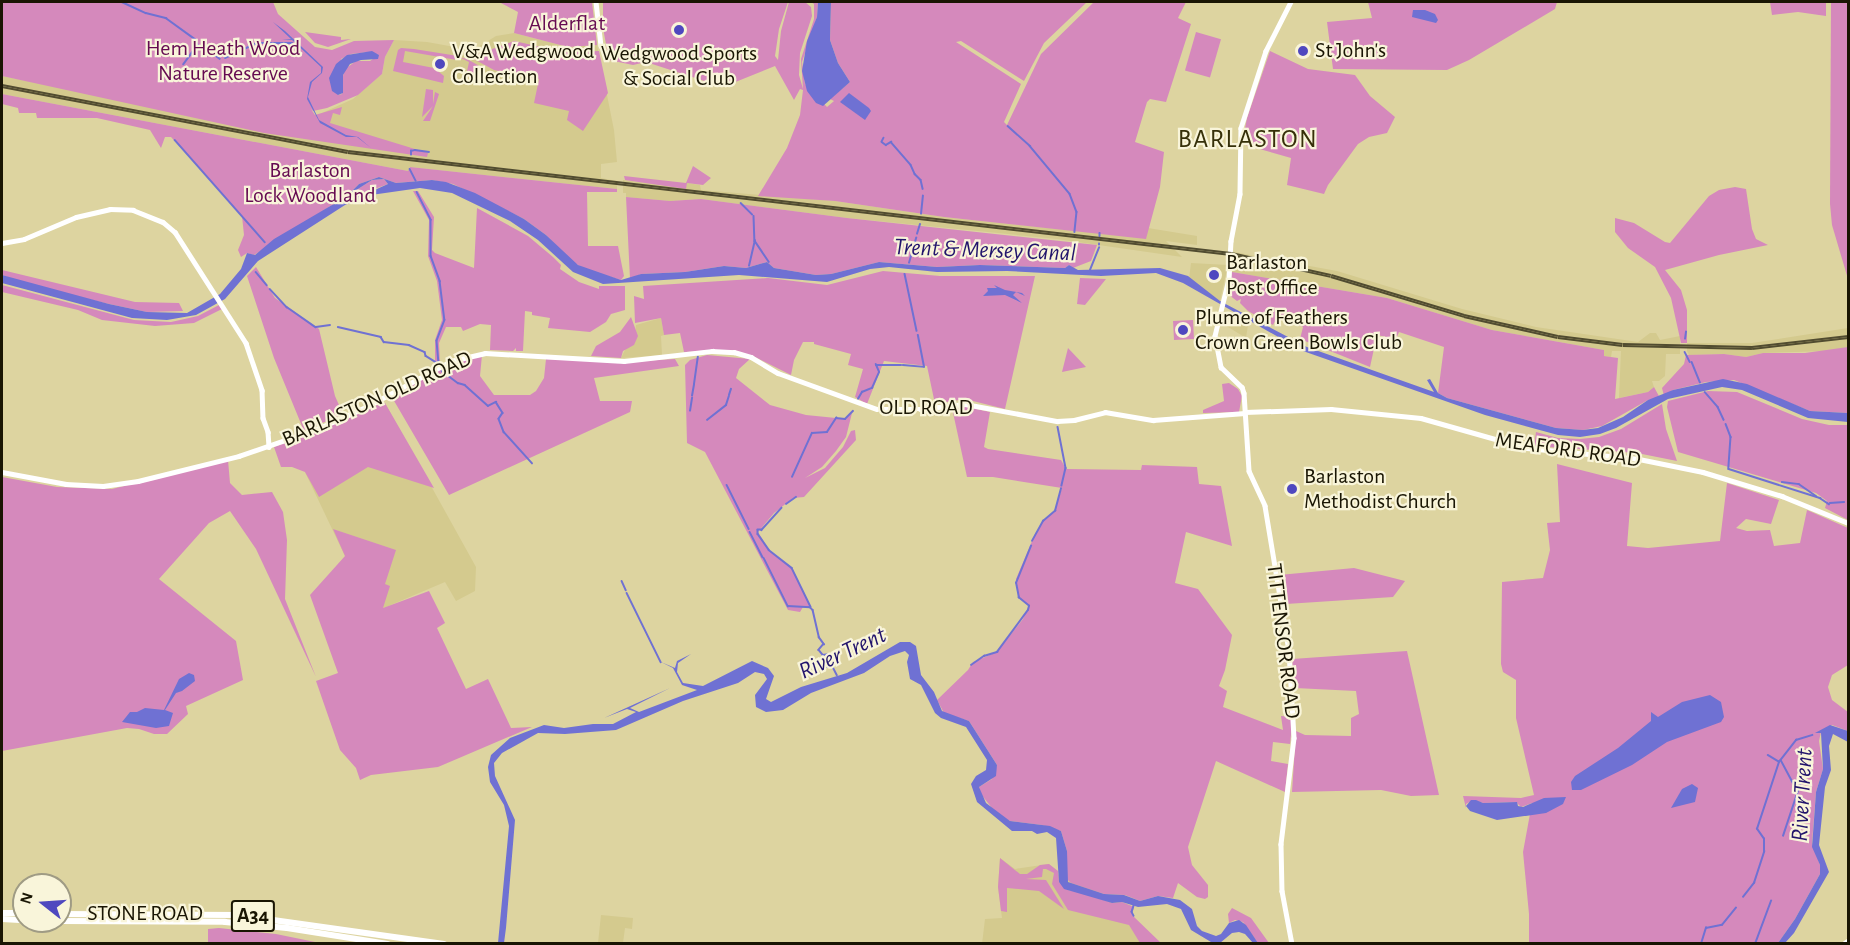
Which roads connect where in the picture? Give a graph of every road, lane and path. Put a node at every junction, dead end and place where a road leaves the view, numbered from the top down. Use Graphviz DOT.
graph roads {
  1 [pos="596,2"];
  2 [pos="1291,2"];
  3 [pos="601,46"];
  4 [pos="2,243"];
  5 [pos="543,356"];
  6 [pos="1245,412"];
  7 [pos="269,447"];
  8 [pos="2,472"];
  9 [pos="1848,524"];
  10 [pos="72,914"];
  11 [pos="72,921"];
  12 [pos="388,944"];
  13 [pos="444,944"];
  14 [pos="1292,944"];
  1 -- 3 [label="street"];
  2 -- 6 [label="street, TITTENSOR ROAD"];
  4 -- 7 [label="street"];
  5 -- 6 [label="street, OLD ROAD"];
  5 -- 7 [label="street, BARLASTON OLD ROAD"];
  6 -- 9 [label="street, MEAFORD ROAD"];
  6 -- 14 [label="street, TITTENSOR ROAD"];
  7 -- 8 [label="street, BARLASTON OLD ROAD"];
  10 -- 13 [label="highway, STONE ROAD / A34"];
  11 -- 12 [label="highway, STONE ROAD / A34"];
}
